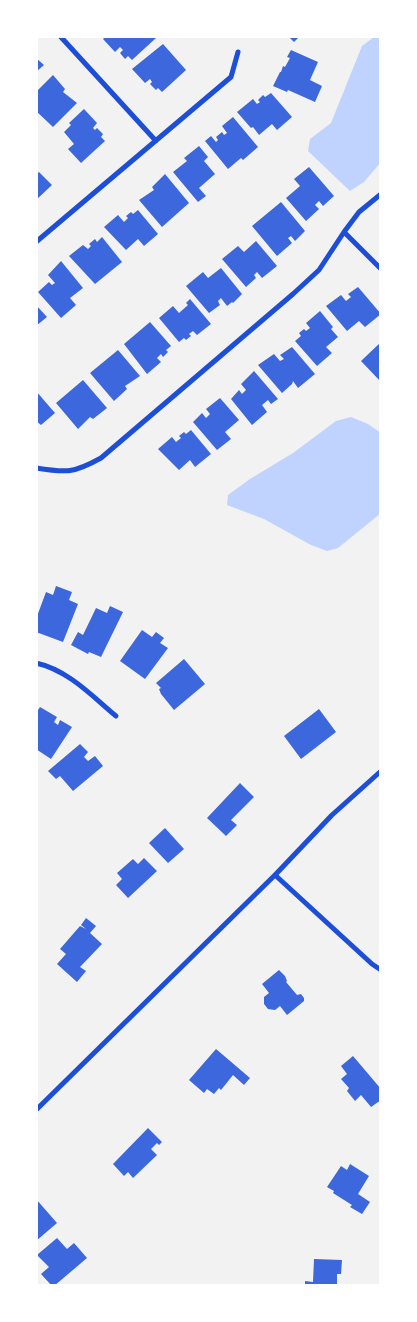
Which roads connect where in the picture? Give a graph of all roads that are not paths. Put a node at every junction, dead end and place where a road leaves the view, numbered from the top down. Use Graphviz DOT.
graph roads {
  1 [pos="60,36"];
  2 [pos="238,52"];
  3 [pos="156,141"];
  4 [pos="381,194"];
  5 [pos="344,232"];
  6 [pos="36,242"];
  7 [pos="381,269"];
  8 [pos="36,468"];
  9 [pos="36,663"];
  10 [pos="116,716"];
  11 [pos="381,771"];
  12 [pos="276,875"];
  13 [pos="381,970"];
  14 [pos="36,1110"];
  1 -- 3 [label="street"];
  2 -- 3 [label="street"];
  3 -- 6 [label="street"];
  4 -- 5 [label="street"];
  5 -- 7 [label="street"];
  5 -- 8 [label="street"];
  9 -- 10 [label="street"];
  11 -- 12 [label="street"];
  12 -- 13 [label="street"];
  12 -- 14 [label="street"];
}
